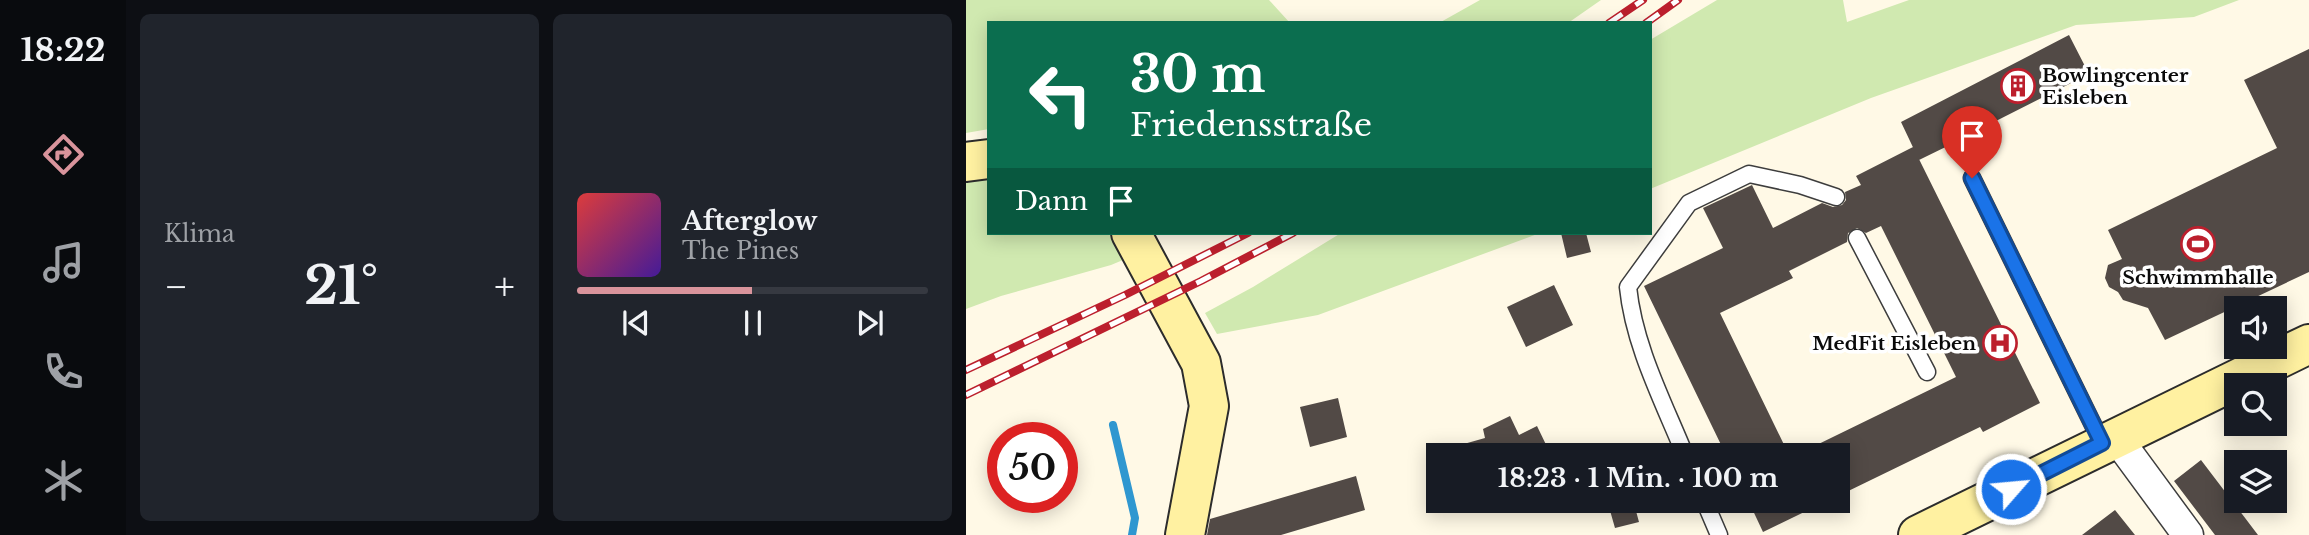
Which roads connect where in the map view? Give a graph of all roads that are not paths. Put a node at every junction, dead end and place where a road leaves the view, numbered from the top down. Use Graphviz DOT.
graph roads {
  1 [pos="987,159"];
  2 [pos="966,162"];
  3 [pos="1972,178"];
  4 [pos="1836,197"];
  5 [pos="1132,235"];
  6 [pos="1857,238"];
  7 [pos="2309,344"];
  8 [pos="1927,372"];
  9 [pos="2109,440"];
  10 [pos="1680,443"];
  11 [pos="1709,513"];
  12 [pos="1185,535"];
  13 [pos="1718,535"];
  14 [pos="1918,535"];
  15 [pos="2188,535"];
  1 -- 2 [label="main road"];
  3 -- 9 [label="lane"];
  4 -- 10 [label="lane"];
  5 -- 12 [label="main road"];
  6 -- 8 [label="lane"];
  7 -- 9 [label="main road"];
  9 -- 14 [label="main road"];
  9 -- 15 [label="street"];
  11 -- 13 [label="lane"];
}
